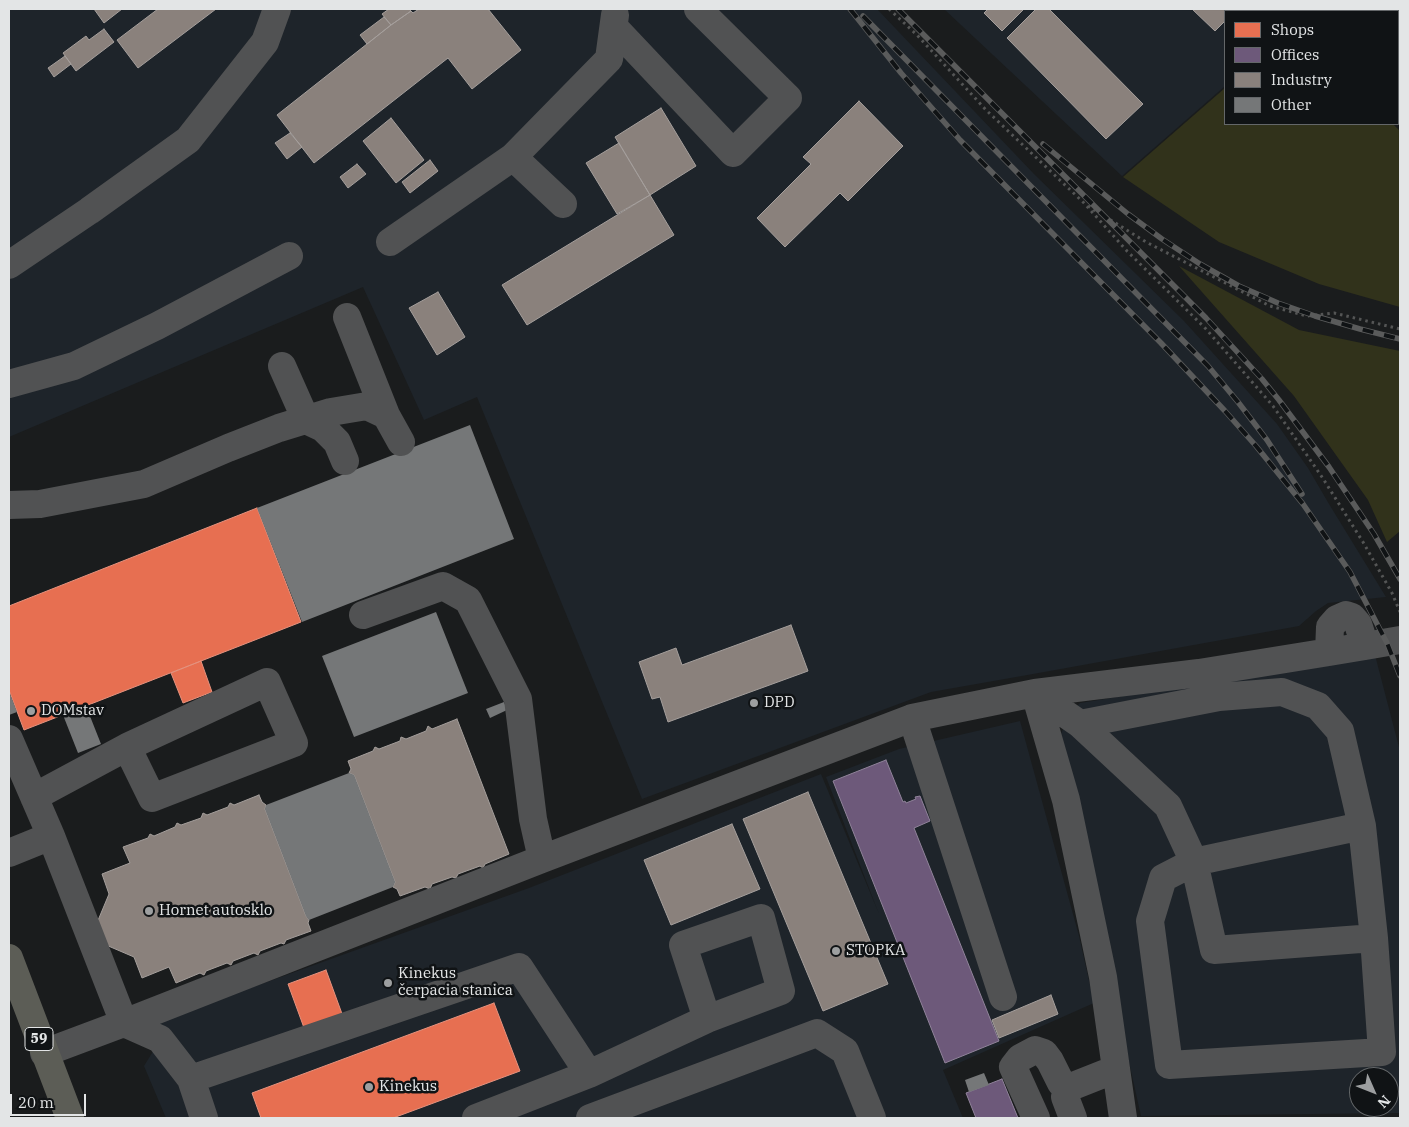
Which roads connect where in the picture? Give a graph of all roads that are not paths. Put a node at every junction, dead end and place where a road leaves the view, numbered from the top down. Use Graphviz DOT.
graph roads {
  1 [pos="277,9"];
  2 [pos="698,9"];
  3 [pos="615,18"];
  4 [pos="513,157"];
  5 [pos="564,204"];
  6 [pos="390,242"];
  7 [pos="290,256"];
  8 [pos="9,265"];
  9 [pos="347,318"];
  10 [pos="282,366"];
  11 [pos="9,384"];
  12 [pos="386,415"];
  13 [pos="306,420"];
  14 [pos="401,442"];
  15 [pos="344,461"];
  16 [pos="9,505"];
  17 [pos="363,615"];
  18 [pos="1400,640"];
  19 [pos="1035,693"];
  20 [pos="912,718"];
  21 [pos="1080,724"];
  22 [pos="10,739"];
  23 [pos="127,747"];
  24 [pos="34,797"];
  25 [pos="1362,826"];
  26 [pos="51,836"];
  27 [pos="9,853"];
  28 [pos="542,860"];
  29 [pos="1194,862"];
  30 [pos="1374,938"];
  31 [pos="9,958"];
  32 [pos="1003,997"];
  33 [pos="707,1019"];
  34 [pos="124,1023"];
  35 [pos="44,1053"];
  36 [pos="1116,1069"];
  37 [pos="589,1074"];
  38 [pos="191,1079"];
  39 [pos="1068,1088"];
  40 [pos="70,1118"];
  41 [pos="204,1118"];
  42 [pos="476,1118"];
  43 [pos="590,1118"];
  44 [pos="872,1118"];
  45 [pos="1036,1118"];
  46 [pos="1073,1118"];
  47 [pos="1123,1118"];
  1 -- 8 [label="lane"];
  2 -- 3 [label="lane"];
  3 -- 4 [label="lane"];
  4 -- 5 [label="lane"];
  4 -- 6 [label="lane"];
  7 -- 11 [label="lane"];
  9 -- 12 [label="lane"];
  10 -- 13 [label="lane"];
  12 -- 13 [label="lane"];
  12 -- 14 [label="lane"];
  13 -- 15 [label="lane"];
  13 -- 16 [label="lane"];
  17 -- 28 [label="lane"];
  18 -- 19 [label="lane"];
  19 -- 20 [label="lane"];
  19 -- 21 [label="lane"];
  19 -- 36 [label="lane"];
  20 -- 28 [label="lane"];
  20 -- 32 [label="lane"];
  21 -- 25 [label="lane"];
  21 -- 29 [label="lane"];
  22 -- 24 [label="lane"];
  23 -- 23 [label="lane"];
  23 -- 24 [label="lane"];
  24 -- 26 [label="lane"];
  25 -- 29 [label="lane"];
  25 -- 30 [label="lane"];
  26 -- 27 [label="lane"];
  26 -- 34 [label="lane"];
  28 -- 34 [label="lane"];
  29 -- 30 [label="lane"];
  29 -- 30 [label="lane"];
  31 -- 35 [label="main road, 59"];
  33 -- 37 [label="lane"];
  34 -- 35 [label="lane"];
  34 -- 38 [label="lane"];
  35 -- 40 [label="main road, 59"];
  36 -- 39 [label="lane"];
  36 -- 47 [label="lane"];
  37 -- 38 [label="lane"];
  37 -- 42 [label="lane"];
  38 -- 41 [label="lane"];
  39 -- 45 [label="lane"];
  39 -- 46 [label="lane"];
  43 -- 44 [label="lane"];
}
